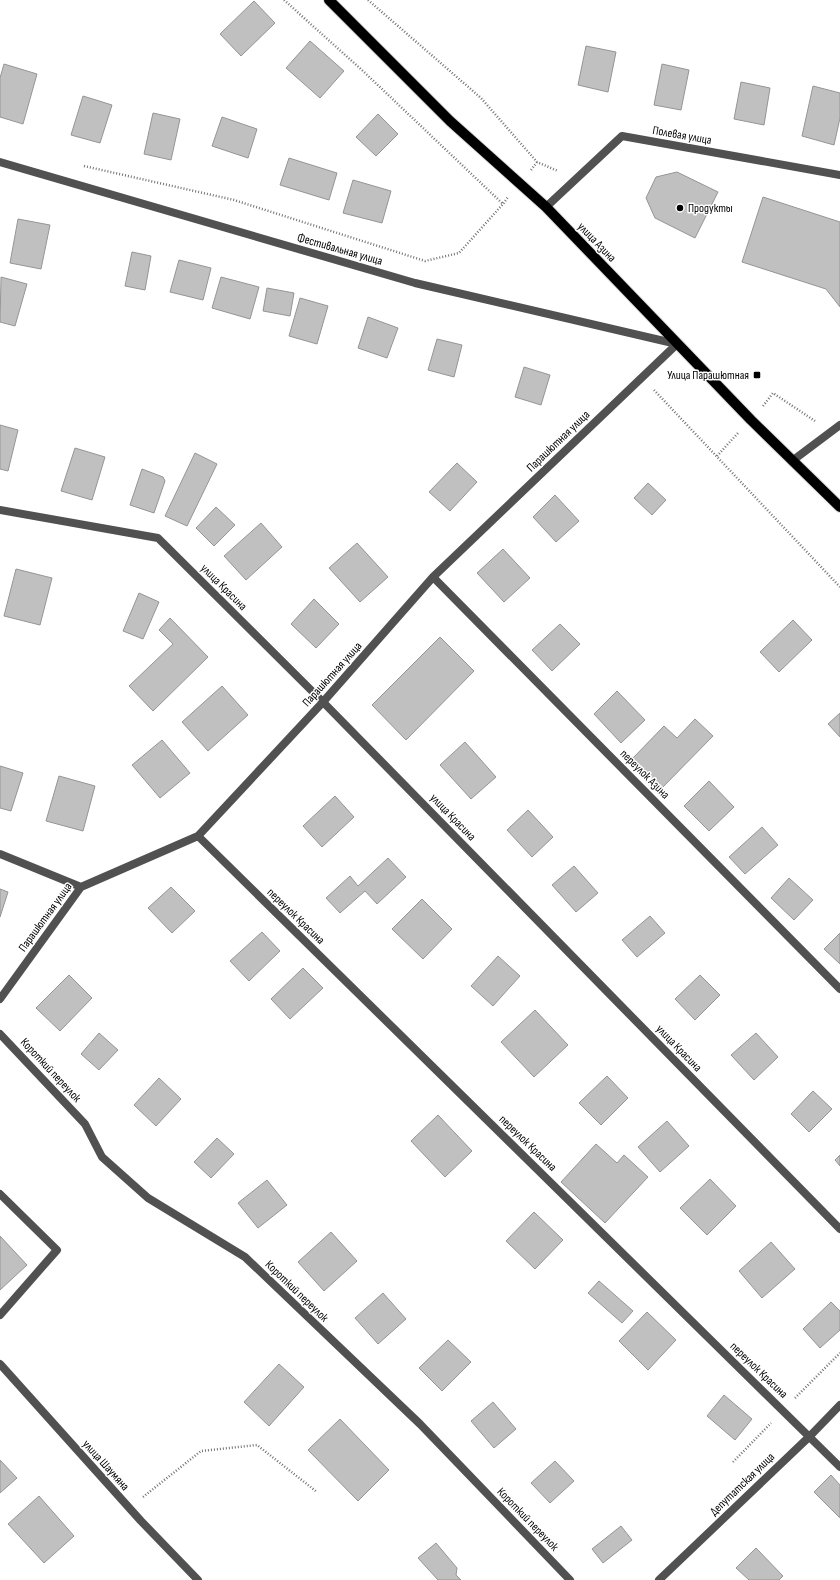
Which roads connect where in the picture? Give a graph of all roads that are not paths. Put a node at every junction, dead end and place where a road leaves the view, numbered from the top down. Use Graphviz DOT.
graph roads {
  1 [pos="330,0"];
  2 [pos="0,162"];
  3 [pos="840,175"];
  4 [pos="546,207"];
  5 [pos="677,344"];
  6 [pos="840,425"];
  7 [pos="792,461"];
  8 [pos="840,507"];
  9 [pos="0,510"];
  10 [pos="433,577"];
  11 [pos="323,702"];
  12 [pos="198,836"];
  13 [pos="0,854"];
  14 [pos="81,887"];
  15 [pos="840,989"];
  16 [pos="0,1000"];
  17 [pos="0,1034"];
  18 [pos="0,1194"];
  19 [pos="840,1229"];
  20 [pos="0,1315"];
  21 [pos="0,1364"];
  22 [pos="840,1405"];
  23 [pos="810,1436"];
  24 [pos="840,1467"];
  25 [pos="198,1580"];
  26 [pos="570,1580"];
  27 [pos="659,1580"];
  1 -- 4 [label="main road, улица Азина"];
  2 -- 5 [label="street, Фестивальная улица"];
  3 -- 4 [label="street, Полевая улица"];
  4 -- 5 [label="main road, улица Азина"];
  5 -- 7 [label="main road, улица Азина"];
  5 -- 10 [label="street, Парашютная улица"];
  6 -- 7 [label="street"];
  7 -- 8 [label="main road, улица Азина"];
  9 -- 11 [label="street, улица Красина"];
  10 -- 11 [label="street, Парашютная улица"];
  10 -- 15 [label="street, переулок Азина"];
  11 -- 12 [label="street, Парашютная улица"];
  11 -- 19 [label="street, улица Красина"];
  12 -- 14 [label="street, Парашютная улица"];
  12 -- 23 [label="street, переулок Красина"];
  13 -- 14 [label="street"];
  14 -- 16 [label="street, Парашютная улица"];
  17 -- 26 [label="street, Короткий переулок"];
  18 -- 20 [label="street"];
  21 -- 25 [label="street, улица Шаумяна"];
  22 -- 23 [label="street, Депутатская улица"];
  23 -- 24 [label="street, переулок Красина"];
  23 -- 27 [label="street, Депутатская улица"];
}
